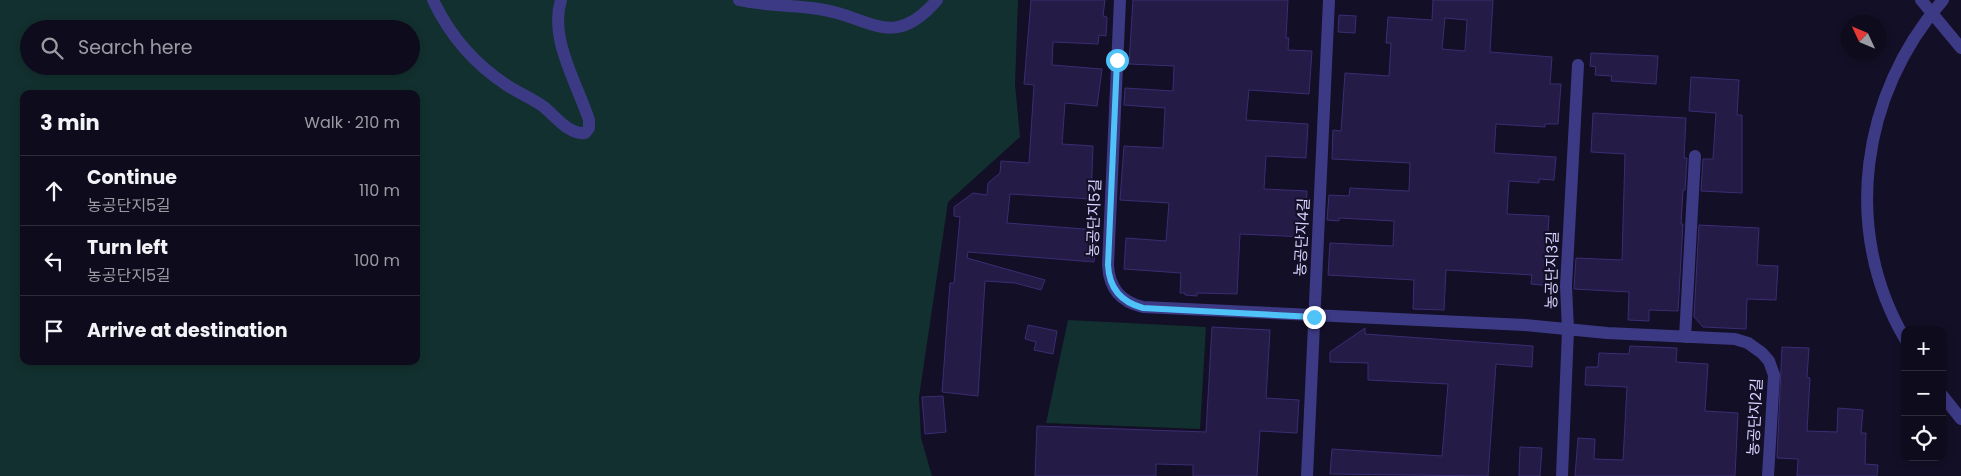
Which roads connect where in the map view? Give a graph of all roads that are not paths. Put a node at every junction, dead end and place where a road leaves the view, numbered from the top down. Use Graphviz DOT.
graph roads {
  1 [pos="433,0"];
  2 [pos="560,0"];
  3 [pos="739,0"];
  4 [pos="937,0"];
  5 [pos="1120,0"];
  6 [pos="1329,0"];
  7 [pos="1921,0"];
  8 [pos="1943,0"];
  9 [pos="1932,13"];
  10 [pos="1961,48"];
  11 [pos="1578,65"];
  12 [pos="1695,156"];
  13 [pos="1314,317"];
  14 [pos="1568,330"];
  15 [pos="1901,330"];
  16 [pos="1685,337"];
  17 [pos="1946,400"];
  18 [pos="1961,418"];
  19 [pos="1307,476"];
  20 [pos="1562,476"];
  21 [pos="1768,476"];
  1 -- 2 [label="street"];
  3 -- 4 [label="street"];
  5 -- 13 [label="street, 농공단지5길"];
  6 -- 13 [label="street, 농공단지4길"];
  7 -- 9 [label="street"];
  8 -- 9 [label="street"];
  9 -- 10 [label="street"];
  9 -- 15 [label="street"];
  11 -- 14 [label="street, 농공단지3길"];
  12 -- 16 [label="street"];
  13 -- 14 [label="street, 농공단지5길"];
  13 -- 19 [label="street, 농공단지4길"];
  14 -- 16 [label="street, 농공단지2길"];
  14 -- 20 [label="street, 농공단지3길"];
  16 -- 21 [label="street, 농공단지2길"];
  17 -- 18 [label="street"];
}
